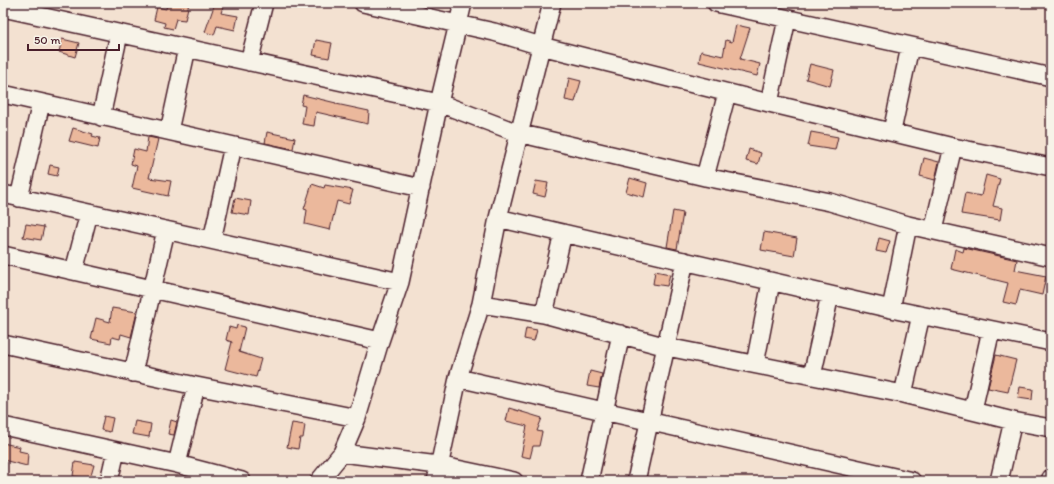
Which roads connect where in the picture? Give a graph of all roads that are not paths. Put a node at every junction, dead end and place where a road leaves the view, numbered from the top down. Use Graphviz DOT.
graph roads {
  1 [pos="264,3"];
  2 [pos="362,3"];
  3 [pos="463,3"];
  4 [pos="552,3"];
  5 [pos="716,3"];
  6 [pos="3,8"];
  7 [pos="27,8"];
  8 [pos="787,19"];
  9 [pos="459,24"];
  10 [pos="119,34"];
  11 [pos="541,46"];
  12 [pos="910,47"];
  13 [pos="187,48"];
  14 [pos="249,62"];
  15 [pos="1051,78"];
  16 [pos="727,93"];
  17 [pos="3,94"];
  18 [pos="41,103"];
  19 [pos="439,103"];
  20 [pos="769,103"];
  21 [pos="101,117"];
  22 [pos="169,131"];
  23 [pos="892,131"];
  24 [pos="518,133"];
  25 [pos="233,146"];
  26 [pos="953,147"];
  27 [pos="1051,167"];
  28 [pos="705,177"];
  29 [pos="422,188"];
  30 [pos="11,196"];
  31 [pos="89,213"];
  32 [pos="498,218"];
  33 [pos="908,225"];
  34 [pos="166,230"];
  35 [pos="933,230"];
  36 [pos="563,233"];
  37 [pos="212,240"];
  38 [pos="3,255"];
  39 [pos="1051,257"];
  40 [pos="685,262"];
  41 [pos="74,271"];
  42 [pos="400,282"];
  43 [pos="771,282"];
  44 [pos="154,289"];
  45 [pos="830,295"];
  46 [pos="481,304"];
  47 [pos="891,309"];
  48 [pos="544,314"];
  49 [pos="921,315"];
  50 [pos="991,330"];
  51 [pos="621,334"];
  52 [pos="380,341"];
  53 [pos="1051,342"];
  54 [pos="3,344"];
  55 [pos="667,347"];
  56 [pos="754,364"];
  57 [pos="134,373"];
  58 [pos="812,376"];
  59 [pos="458,378"];
  60 [pos="196,386"];
  61 [pos="903,394"];
  62 [pos="973,410"];
  63 [pos="604,412"];
  64 [pos="357,418"];
  65 [pos="1013,421"];
  66 [pos="649,422"];
  67 [pos="3,426"];
  68 [pos="1051,428"];
  69 [pos="116,451"];
  70 [pos="342,453"];
  71 [pos="177,464"];
  72 [pos="437,473"];
  73 [pos="885,478"];
  74 [pos="109,481"];
  75 [pos="242,481"];
  76 [pos="320,481"];
  77 [pos="514,481"];
  78 [pos="589,481"];
  79 [pos="636,481"];
  80 [pos="912,481"];
  81 [pos="999,481"];
  1 -- 14 [label="street"];
  2 -- 9 [label="street"];
  3 -- 9 [label="street"];
  4 -- 11 [label="street"];
  5 -- 8 [label="street"];
  6 -- 7 [label="street"];
  7 -- 10 [label="street"];
  8 -- 12 [label="street"];
  8 -- 20 [label="street"];
  9 -- 11 [label="street"];
  9 -- 19 [label="street"];
  10 -- 13 [label="street"];
  10 -- 21 [label="street"];
  11 -- 16 [label="street"];
  11 -- 24 [label="street"];
  12 -- 15 [label="street"];
  12 -- 23 [label="street"];
  13 -- 14 [label="street"];
  13 -- 22 [label="street"];
  14 -- 19 [label="street"];
  16 -- 20 [label="street"];
  16 -- 28 [label="street"];
  17 -- 18 [label="street"];
  18 -- 21 [label="street"];
  18 -- 30 [label="street"];
  19 -- 24 [label="street"];
  19 -- 29 [label="street"];
  20 -- 23 [label="street"];
  21 -- 22 [label="street"];
  22 -- 25 [label="street"];
  23 -- 26 [label="street"];
  24 -- 28 [label="street"];
  24 -- 32 [label="street"];
  25 -- 29 [label="street"];
  25 -- 37 [label="street"];
  26 -- 27 [label="street"];
  26 -- 35 [label="street"];
  28 -- 33 [label="street"];
  29 -- 42 [label="street"];
  30 -- 31 [label="street"];
  31 -- 34 [label="street"];
  31 -- 41 [label="street"];
  32 -- 36 [label="street"];
  32 -- 46 [label="street"];
  33 -- 35 [label="street"];
  33 -- 47 [label="street"];
  34 -- 37 [label="street"];
  34 -- 44 [label="street"];
  35 -- 39 [label="street"];
  36 -- 40 [label="street"];
  36 -- 48 [label="street"];
  37 -- 42 [label="street"];
  38 -- 41 [label="street"];
  40 -- 43 [label="street"];
  40 -- 55 [label="street"];
  41 -- 44 [label="street"];
  42 -- 52 [label="street"];
  43 -- 45 [label="street"];
  43 -- 56 [label="street"];
  44 -- 52 [label="street"];
  44 -- 57 [label="street"];
  45 -- 47 [label="street"];
  45 -- 58 [label="street"];
  46 -- 48 [label="street"];
  46 -- 59 [label="street"];
  47 -- 49 [label="street"];
  48 -- 51 [label="street"];
  49 -- 50 [label="street"];
  49 -- 61 [label="street"];
  50 -- 53 [label="street"];
  50 -- 62 [label="street"];
  51 -- 55 [label="street"];
  51 -- 63 [label="street"];
  52 -- 64 [label="street"];
  54 -- 57 [label="street"];
  55 -- 56 [label="street"];
  55 -- 66 [label="street"];
  56 -- 58 [label="street"];
  57 -- 60 [label="street"];
  58 -- 61 [label="street"];
  59 -- 63 [label="street"];
  59 -- 72 [label="street"];
  60 -- 64 [label="street"];
  60 -- 71 [label="street"];
  61 -- 62 [label="street"];
  62 -- 65 [label="street"];
  63 -- 66 [label="street"];
  63 -- 78 [label="street"];
  64 -- 70 [label="street"];
  65 -- 68 [label="street"];
  65 -- 81 [label="street"];
  66 -- 73 [label="street"];
  66 -- 79 [label="street"];
  67 -- 69 [label="street"];
  69 -- 71 [label="street"];
  69 -- 74 [label="street"];
  70 -- 72 [label="street"];
  70 -- 76 [label="street"];
  71 -- 75 [label="street"];
  72 -- 77 [label="street"];
  73 -- 80 [label="street"];
}
